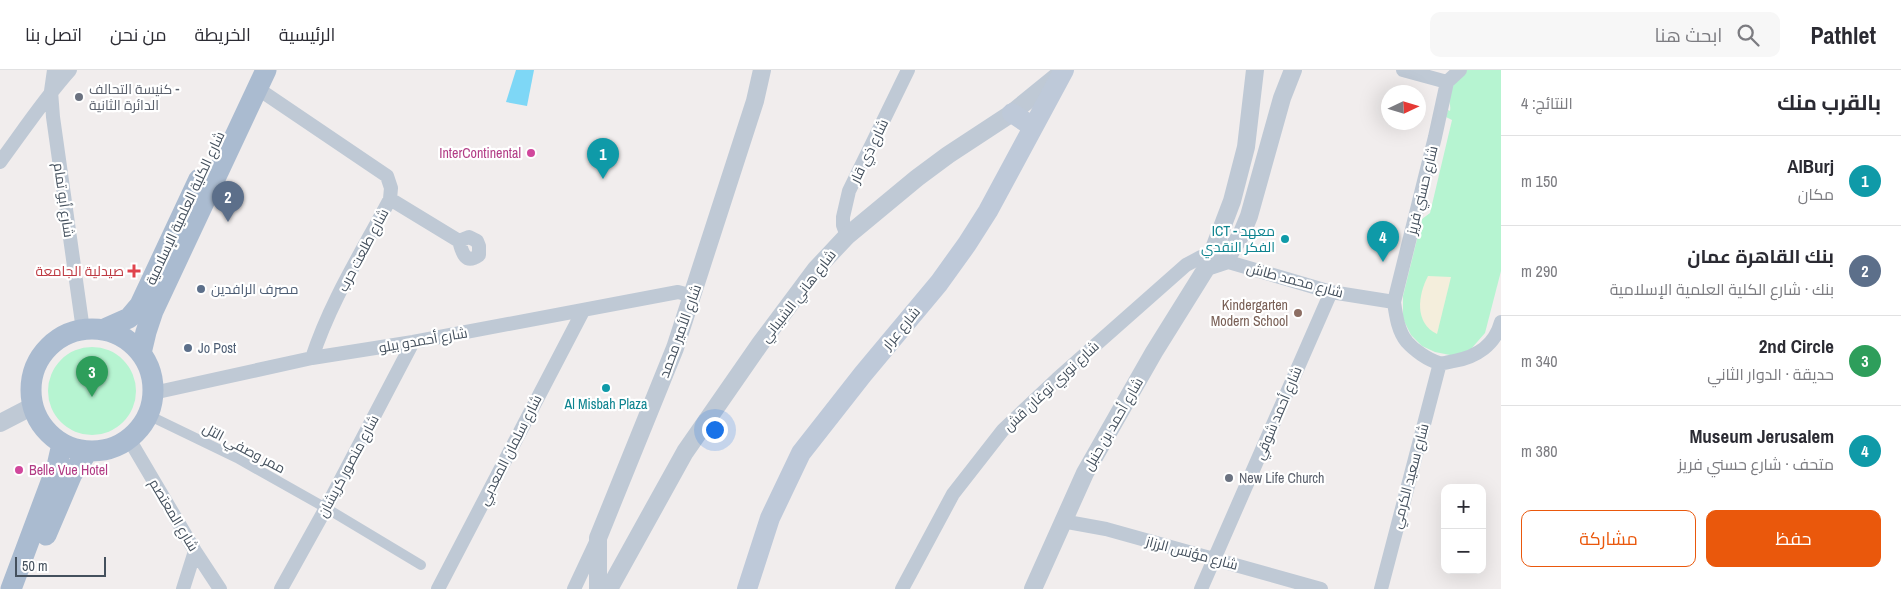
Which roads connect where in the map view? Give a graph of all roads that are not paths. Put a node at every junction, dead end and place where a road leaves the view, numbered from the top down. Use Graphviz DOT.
graph roads {
  1 [pos="54,70"];
  2 [pos="70,70"];
  3 [pos="762,70"];
  4 [pos="908,70"];
  5 [pos="1064,70"];
  6 [pos="1255,70"];
  7 [pos="1292,70"];
  8 [pos="1403,70"];
  9 [pos="1460,70"];
  10 [pos="258,76"];
  11 [pos="1447,82"];
  12 [pos="51,90"];
  13 [pos="1012,113"];
  14 [pos="1033,127"];
  15 [pos="1246,147"];
  16 [pos="1266,152"];
  17 [pos="0,162"];
  18 [pos="390,198"];
  19 [pos="847,236"];
  20 [pos="460,241"];
  21 [pos="1214,260"];
  22 [pos="1331,292"];
  23 [pos="693,296"];
  24 [pos="1394,302"];
  25 [pos="583,311"];
  26 [pos="1501,326"];
  27 [pos="92,330"];
  28 [pos="413,342"];
  29 [pos="141,353"];
  30 [pos="312,358"];
  31 [pos="1440,363"];
  32 [pos="154,393"];
  33 [pos="33,406"];
  34 [pos="148,415"];
  35 [pos="0,423"];
  36 [pos="129,439"];
  37 [pos="62,444"];
  38 [pos="88,452"];
  39 [pos="326,508"];
  40 [pos="1062,522"];
  41 [pos="598,538"];
  42 [pos="195,551"];
  43 [pos="1215,560"];
  44 [pos="421,565"];
  45 [pos="11,589"];
  46 [pos="26,589"];
  47 [pos="183,589"];
  48 [pos="220,589"];
  49 [pos="281,589"];
  50 [pos="438,589"];
  51 [pos="574,589"];
  52 [pos="598,589"];
  53 [pos="608,589"];
  54 [pos="747,589"];
  55 [pos="902,589"];
  56 [pos="1033,589"];
  57 [pos="1201,589"];
  58 [pos="1321,589"];
  59 [pos="1381,589"];
  1 -- 12 [label="street, شارع أبو تمام"];
  2 -- 12 [label="street"];
  3 -- 23 [label="street, شارع الأمير محمد"];
  4 -- 19 [label="street, شارع ذي قار"];
  5 -- 13 [label="street, شارع هاني الشيباني"];
  5 -- 14 [label="main road, شارع عرار"];
  6 -- 15 [label="street, شارع أحمد بن حنبل"];
  7 -- 16 [label="street, شارع أحمد بن حنبل"];
  8 -- 11 [label="street"];
  9 -- 11 [label="street"];
  10 -- 18 [label="street, شارع طلعت حرب"];
  10 -- 27 [label="main road, شارع الكلية العلمية الإسلامية"];
  10 -- 29 [label="main road, شارع الكلية العلمية الإسلامية"];
  11 -- 24 [label="street, شارع حسني فريز"];
  12 -- 17 [label="street"];
  12 -- 27 [label="street, شارع أبو تمام"];
  13 -- 14 [label="main road"];
  13 -- 19 [label="street, شارع هاني الشيباني"];
  14 -- 54 [label="main road, شارع عرار"];
  15 -- 16 [label="street"];
  15 -- 21 [label="street, شارع أحمد بن حنبل"];
  16 -- 21 [label="street, شارع أحمد بن حنبل"];
  18 -- 20 [label="street"];
  18 -- 30 [label="street, شارع طلعت حرب"];
  19 -- 53 [label="street, شارع هاني الشيباني"];
  21 -- 22 [label="street, شارع محمد طاش"];
  21 -- 40 [label="street, شارع أحمد بن حنبل"];
  21 -- 55 [label="street, شارع نوري توغان قش"];
  22 -- 24 [label="street, شارع محمد طاش"];
  22 -- 43 [label="street, شارع أحمد شوقي"];
  23 -- 25 [label="street, شارع أحمدو بيلو"];
  23 -- 41 [label="street, شارع الأمير محمد"];
  24 -- 31 [label="street, شارع حسني فريز"];
  25 -- 28 [label="street, شارع أحمدو بيلو"];
  25 -- 50 [label="street, شارع سلمان المعدبي"];
  26 -- 31 [label="street"];
  27 -- 29 [label="main road"];
  27 -- 33 [label="main road"];
  28 -- 30 [label="street, شارع أحمدو بيلو"];
  28 -- 39 [label="street, شارع منصور كريشان"];
  29 -- 32 [label="main road"];
  30 -- 32 [label="street, شارع أحمدو بيلو"];
  31 -- 59 [label="street, شارع سعيد الكرمي"];
  32 -- 34 [label="main road"];
  33 -- 35 [label="street"];
  33 -- 37 [label="main road"];
  34 -- 36 [label="main road"];
  34 -- 39 [label="street, ممر وصفي التل"];
  36 -- 38 [label="main road"];
  36 -- 42 [label="street, شارع المعتصم"];
  37 -- 38 [label="main road"];
  37 -- 45 [label="main road"];
  38 -- 46 [label="main road"];
  39 -- 44 [label="street, ممر وصفي التل"];
  39 -- 49 [label="street, شارع منصور كريشان"];
  40 -- 43 [label="street, شارع مؤنس الرزاز"];
  40 -- 56 [label="street, شارع أحمد بن حنبل"];
  41 -- 51 [label="street"];
  41 -- 52 [label="street, شارع الأمير محمد"];
  42 -- 47 [label="street"];
  42 -- 48 [label="street, شارع المعتصم"];
  43 -- 57 [label="street, شارع أحمد شوقي"];
  43 -- 58 [label="street, شارع مؤنس الرزاز"];
}
